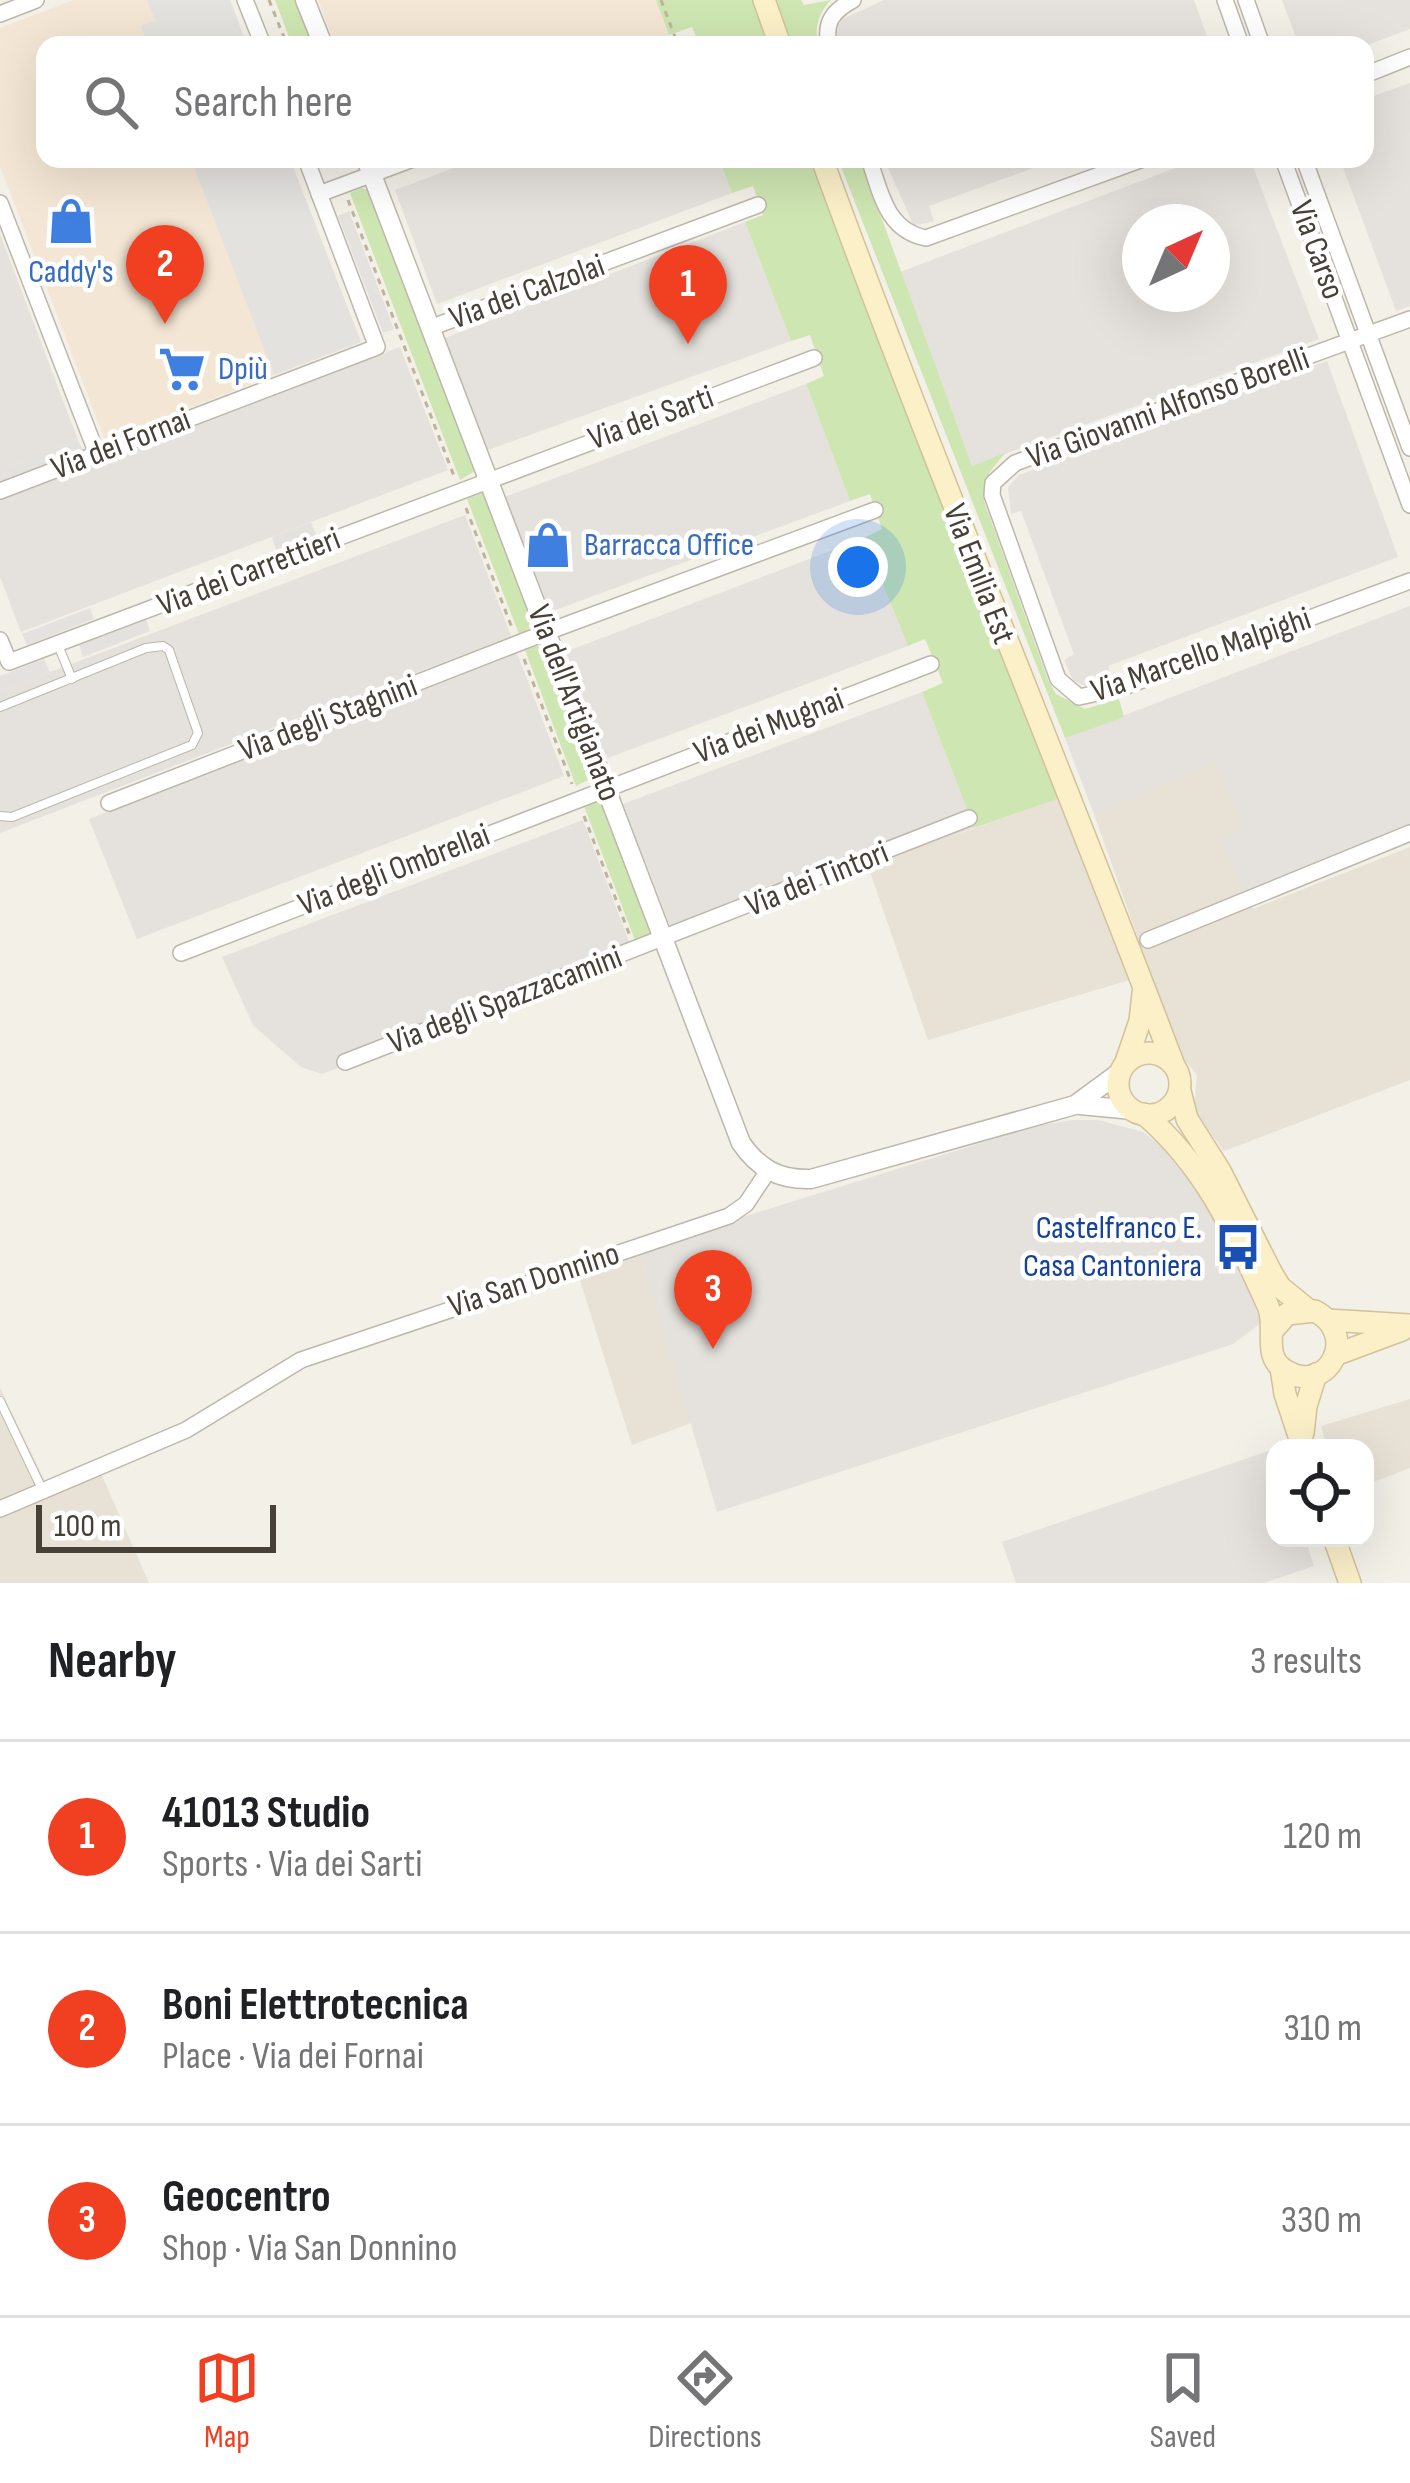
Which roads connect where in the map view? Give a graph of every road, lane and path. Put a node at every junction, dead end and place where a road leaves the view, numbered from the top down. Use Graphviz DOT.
graph roads {
  1 [pos="36,0"];
  2 [pos="245,0"];
  3 [pos="269,0"];
  4 [pos="305,0"];
  5 [pos="661,0"];
  6 [pos="764,0"];
  7 [pos="853,0"];
  8 [pos="1225,0"];
  9 [pos="1246,0"];
  10 [pos="0,14"];
  11 [pos="259,36"];
  12 [pos="283,36"];
  13 [pos="319,36"];
  14 [pos="675,36"];
  15 [pos="777,36"];
  16 [pos="827,36"];
  17 [pos="1238,36"];
  18 [pos="1259,36"];
  19 [pos="1410,57"];
  20 [pos="1374,71"];
  21 [pos="310,168"];
  22 [pos="368,168"];
  23 [pos="369,168"];
  24 [pos="825,168"];
  25 [pos="873,168"];
  26 [pos="1118,168"];
  27 [pos="1286,168"];
  28 [pos="1307,168"];
  29 [pos="342,186"];
  30 [pos="320,194"];
  31 [pos="0,203"];
  32 [pos="758,206"];
  33 [pos="1410,319"];
  34 [pos="430,328"];
  35 [pos="1368,334"];
  36 [pos="1350,341"];
  37 [pos="814,358"];
  38 [pos="1410,448"];
  39 [pos="97,454"];
  40 [pos="489,479"];
  41 [pos="993,483"];
  42 [pos="460,490"];
  43 [pos="0,491"];
  44 [pos="1410,505"];
  45 [pos="875,510"];
  46 [pos="1410,581"];
  47 [pos="547,632"];
  48 [pos="518,643"];
  49 [pos="58,645"];
  50 [pos="3,652"];
  51 [pos="931,664"];
  52 [pos="72,679"];
  53 [pos="0,706"];
  54 [pos="606,787"];
  55 [pos="578,798"];
  56 [pos="109,803"];
  57 [pos="0,816"];
  58 [pos="969,818"];
  59 [pos="1410,833"];
  60 [pos="664,939"];
  61 [pos="1148,940"];
  62 [pos="636,950"];
  63 [pos="181,953"];
  64 [pos="1143,987"];
  65 [pos="345,1062"];
  66 [pos="1173,1063"];
  67 [pos="1122,1068"];
  68 [pos="1180,1091"];
  69 [pos="1075,1105"];
  70 [pos="1138,1112"];
  71 [pos="768,1171"];
  72 [pos="1307,1310"];
  73 [pos="1328,1320"];
  74 [pos="1410,1326"];
  75 [pos="1273,1330"];
  76 [pos="1335,1355"];
  77 [pos="1281,1368"];
  78 [pos="1316,1374"];
  79 [pos="0,1401"];
  80 [pos="1300,1439"];
  81 [pos="1303,1439"];
  82 [pos="42,1489"];
  83 [pos="0,1509"];
  84 [pos="1337,1547"];
  85 [pos="1350,1583"];
  1 -- 10 [label="street"];
  2 -- 11 [label="street"];
  3 -- 12 [label="path"];
  4 -- 13 [label="street"];
  5 -- 14 [label="path"];
  6 -- 15 [label="main road"];
  7 -- 16 [label="street"];
  8 -- 17 [label="street"];
  9 -- 18 [label="street"];
  19 -- 20 [label="street"];
  21 -- 30 [label="street"];
  22 -- 29 [label="street"];
  23 -- 34 [label="street, Via dell'Artigianato"];
  24 -- 64 [label="main road, Via Emilia Est"];
  25 -- 26 [label="street"];
  27 -- 36 [label="street, Via Carso"];
  28 -- 35 [label="street, Via Carso"];
  29 -- 30 [label="street"];
  29 -- 42 [label="path"];
  30 -- 39 [label="street, Via dei Fornai"];
  31 -- 39 [label="street"];
  32 -- 34 [label="street, Via dei Calzolai"];
  33 -- 35 [label="street"];
  34 -- 40 [label="street, Via dell'Artigianato"];
  35 -- 36 [label="street, Via Carso"];
  35 -- 38 [label="street, Via Carso"];
  36 -- 41 [label="street, Via Giovanni Alfonso Borelli"];
  36 -- 44 [label="street, Via Carso"];
  37 -- 40 [label="street, Via dei Sarti"];
  39 -- 43 [label="street, Via dei Fornai"];
  40 -- 42 [label="street, Via dei Carrettieri"];
  40 -- 47 [label="street, Via dell'Artigianato"];
  41 -- 46 [label="street, Via Marcello Malpighi"];
  42 -- 48 [label="path"];
  42 -- 49 [label="street, Via dei Carrettieri"];
  45 -- 47 [label="street, Via degli Stagnini"];
  47 -- 48 [label="street, Via degli Stagnini"];
  47 -- 54 [label="street, Via dell'Artigianato"];
  48 -- 55 [label="path"];
  48 -- 56 [label="street, Via degli Stagnini"];
  49 -- 50 [label="street, Via dei Carrettieri"];
  49 -- 52 [label="lane"];
  51 -- 54 [label="street, Via dei Mugnai"];
  52 -- 53 [label="lane"];
  52 -- 57 [label="lane"];
  54 -- 55 [label="street, Via degli Ombrellai"];
  54 -- 60 [label="street, Via dell'Artigianato"];
  55 -- 62 [label="path"];
  55 -- 63 [label="street, Via degli Ombrellai"];
  58 -- 60 [label="street, Via dei Tintori"];
  59 -- 61 [label="street"];
  60 -- 62 [label="street, Via degli Spazzacamini"];
  60 -- 71 [label="street, Via dell'Artigianato"];
  62 -- 65 [label="street, Via degli Spazzacamini"];
  64 -- 66 [label="main road, Via Emilia Est"];
  64 -- 67 [label="main road"];
  66 -- 67 [label="main road"];
  66 -- 68 [label="main road, Via Emilia Est"];
  67 -- 69 [label="street"];
  67 -- 70 [label="main road"];
  68 -- 70 [label="main road"];
  68 -- 72 [label="main road, Via Emilia Est"];
  69 -- 70 [label="street"];
  69 -- 71 [label="street"];
  70 -- 75 [label="main road"];
  71 -- 82 [label="street, Via San Donnino"];
  72 -- 73 [label="main road, Via Emilia Est"];
  72 -- 75 [label="main road"];
  73 -- 74 [label="main road"];
  73 -- 76 [label="main road"];
  74 -- 76 [label="main road"];
  75 -- 77 [label="main road"];
  76 -- 78 [label="main road"];
  77 -- 78 [label="main road"];
  77 -- 80 [label="main road"];
  78 -- 81 [label="main road"];
  79 -- 82 [label="lane"];
  82 -- 83 [label="street, Via San Donnino"];
  84 -- 85 [label="main road"];
}
